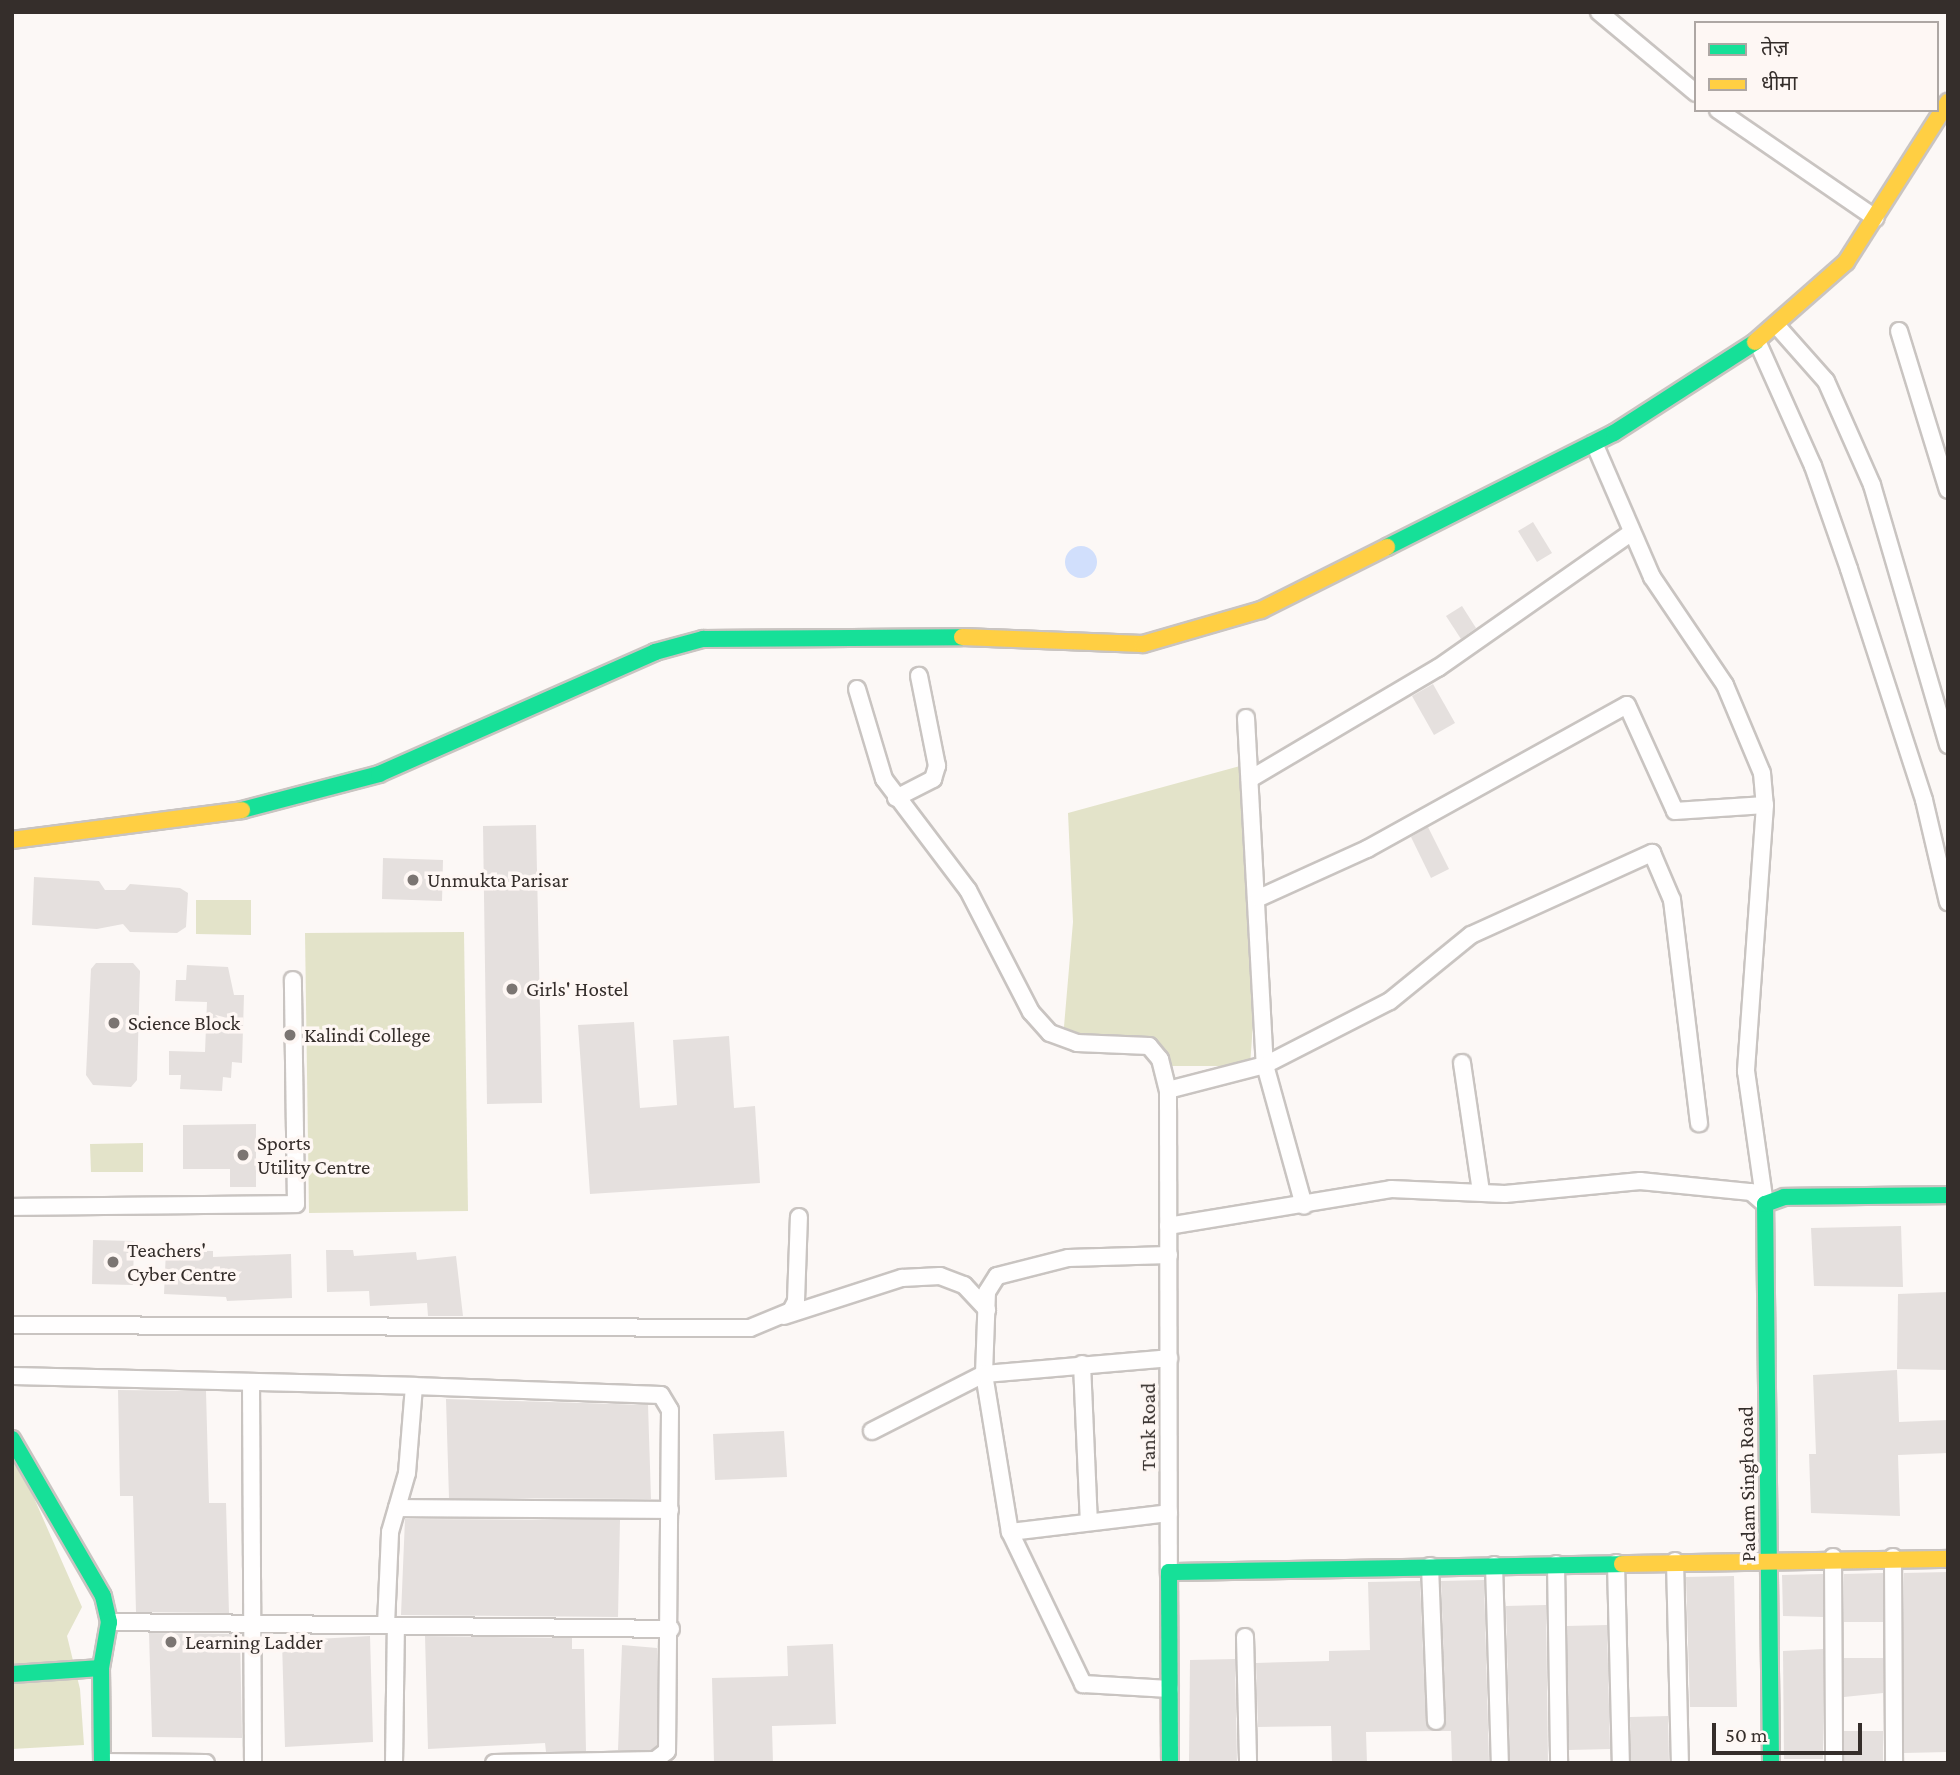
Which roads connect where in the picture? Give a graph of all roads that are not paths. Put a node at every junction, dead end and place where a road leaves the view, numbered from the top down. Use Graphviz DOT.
graph roads {
  1 [pos="1599,12"];
  2 [pos="1694,91"];
  3 [pos="1948,102"];
  4 [pos="1721,112"];
  5 [pos="1875,219"];
  6 [pos="1778,327"];
  7 [pos="1899,331"];
  8 [pos="1757,341"];
  9 [pos="1594,443"];
  10 [pos="1948,490"];
  11 [pos="1632,532"];
  12 [pos="919,676"];
  13 [pos="857,689"];
  14 [pos="1246,719"];
  15 [pos="1948,745"];
  16 [pos="1250,779"];
  17 [pos="896,798"];
  18 [pos="1765,805"];
  19 [pos="12,840"];
  20 [pos="1259,898"];
  21 [pos="1948,902"];
  22 [pos="293,980"];
  23 [pos="1462,1063"];
  24 [pos="1265,1065"];
  25 [pos="1168,1090"];
  26 [pos="1699,1123"];
  27 [pos="1481,1192"];
  28 [pos="1948,1195"];
  29 [pos="1765,1204"];
  30 [pos="1304,1206"];
  31 [pos="12,1207"];
  32 [pos="799,1217"];
  33 [pos="1168,1226"];
  34 [pos="1169,1255"];
  35 [pos="987,1310"];
  36 [pos="775,1319"];
  37 [pos="12,1325"];
  38 [pos="1169,1358"];
  39 [pos="1082,1364"];
  40 [pos="984,1374"];
  41 [pos="12,1376"];
  42 [pos="251,1382"];
  43 [pos="414,1386"];
  44 [pos="872,1431"];
  45 [pos="12,1439"];
  46 [pos="397,1508"];
  47 [pos="670,1510"];
  48 [pos="1170,1513"];
  49 [pos="1089,1522"];
  50 [pos="1010,1532"];
  51 [pos="1833,1557"];
  52 [pos="1893,1557"];
  53 [pos="1770,1558"];
  54 [pos="1948,1559"];
  55 [pos="1675,1561"];
  56 [pos="1616,1563"];
  57 [pos="1556,1564"];
  58 [pos="1494,1565"];
  59 [pos="1430,1566"];
  60 [pos="1169,1572"];
  61 [pos="109,1622"];
  62 [pos="256,1624"];
  63 [pos="391,1625"];
  64 [pos="671,1629"];
  65 [pos="1245,1637"];
  66 [pos="101,1668"];
  67 [pos="12,1674"];
  68 [pos="1170,1689"];
  69 [pos="1436,1721"];
  70 [pos="102,1762"];
  71 [pos="206,1763"];
  72 [pos="253,1763"];
  73 [pos="394,1763"];
  74 [pos="494,1763"];
  75 [pos="1170,1763"];
  76 [pos="1248,1763"];
  77 [pos="1500,1763"];
  78 [pos="1559,1763"];
  79 [pos="1621,1763"];
  80 [pos="1680,1763"];
  81 [pos="1771,1763"];
  82 [pos="1834,1763"];
  83 [pos="1894,1763"];
  1 -- 2 [label="street"];
  3 -- 5 [label="street"];
  4 -- 5 [label="street"];
  5 -- 6 [label="street"];
  6 -- 8 [label="street"];
  6 -- 15 [label="street"];
  7 -- 10 [label="street"];
  8 -- 9 [label="street"];
  8 -- 21 [label="street"];
  9 -- 11 [label="street"];
  9 -- 19 [label="street"];
  11 -- 16 [label="street"];
  11 -- 18 [label="street"];
  12 -- 17 [label="street"];
  13 -- 17 [label="street"];
  14 -- 16 [label="street"];
  16 -- 20 [label="street"];
  17 -- 25 [label="street, Tank Road"];
  18 -- 20 [label="street"];
  18 -- 29 [label="street"];
  20 -- 24 [label="street"];
  22 -- 31 [label="street"];
  23 -- 27 [label="street"];
  24 -- 25 [label="street"];
  24 -- 26 [label="street"];
  24 -- 30 [label="street"];
  25 -- 33 [label="street, Tank Road"];
  27 -- 29 [label="street"];
  27 -- 30 [label="street"];
  28 -- 29 [label="street"];
  29 -- 53 [label="street, Padam Singh Road"];
  30 -- 33 [label="street"];
  32 -- 36 [label="street"];
  33 -- 34 [label="street, Tank Road"];
  34 -- 35 [label="street"];
  34 -- 38 [label="street, Tank Road"];
  35 -- 36 [label="street"];
  35 -- 40 [label="street"];
  36 -- 37 [label="street"];
  38 -- 39 [label="street"];
  38 -- 48 [label="street, Tank Road"];
  39 -- 40 [label="street"];
  39 -- 49 [label="street"];
  40 -- 44 [label="street"];
  40 -- 50 [label="street"];
  41 -- 42 [label="street"];
  42 -- 43 [label="street"];
  42 -- 62 [label="street"];
  43 -- 46 [label="street"];
  43 -- 47 [label="street"];
  45 -- 61 [label="street"];
  46 -- 47 [label="street"];
  46 -- 63 [label="street"];
  47 -- 64 [label="street"];
  48 -- 49 [label="street"];
  48 -- 60 [label="street, Tank Road"];
  49 -- 50 [label="street"];
  50 -- 68 [label="street"];
  51 -- 52 [label="street"];
  51 -- 53 [label="street"];
  51 -- 82 [label="street"];
  52 -- 54 [label="street"];
  52 -- 83 [label="street"];
  53 -- 55 [label="street"];
  53 -- 81 [label="street, Padam Singh Road"];
  55 -- 56 [label="street"];
  55 -- 80 [label="street"];
  56 -- 57 [label="street"];
  56 -- 79 [label="street"];
  57 -- 58 [label="street"];
  57 -- 78 [label="street"];
  58 -- 59 [label="street"];
  58 -- 77 [label="street"];
  59 -- 60 [label="street"];
  59 -- 69 [label="street"];
  60 -- 68 [label="street, Tank Road"];
  61 -- 62 [label="street"];
  61 -- 66 [label="street"];
  62 -- 63 [label="street"];
  62 -- 72 [label="street"];
  63 -- 64 [label="street"];
  63 -- 73 [label="street"];
  64 -- 74 [label="street"];
  65 -- 76 [label="street"];
  66 -- 67 [label="street"];
  66 -- 70 [label="street"];
  68 -- 75 [label="street, Tank Road"];
  70 -- 71 [label="street"];
}
